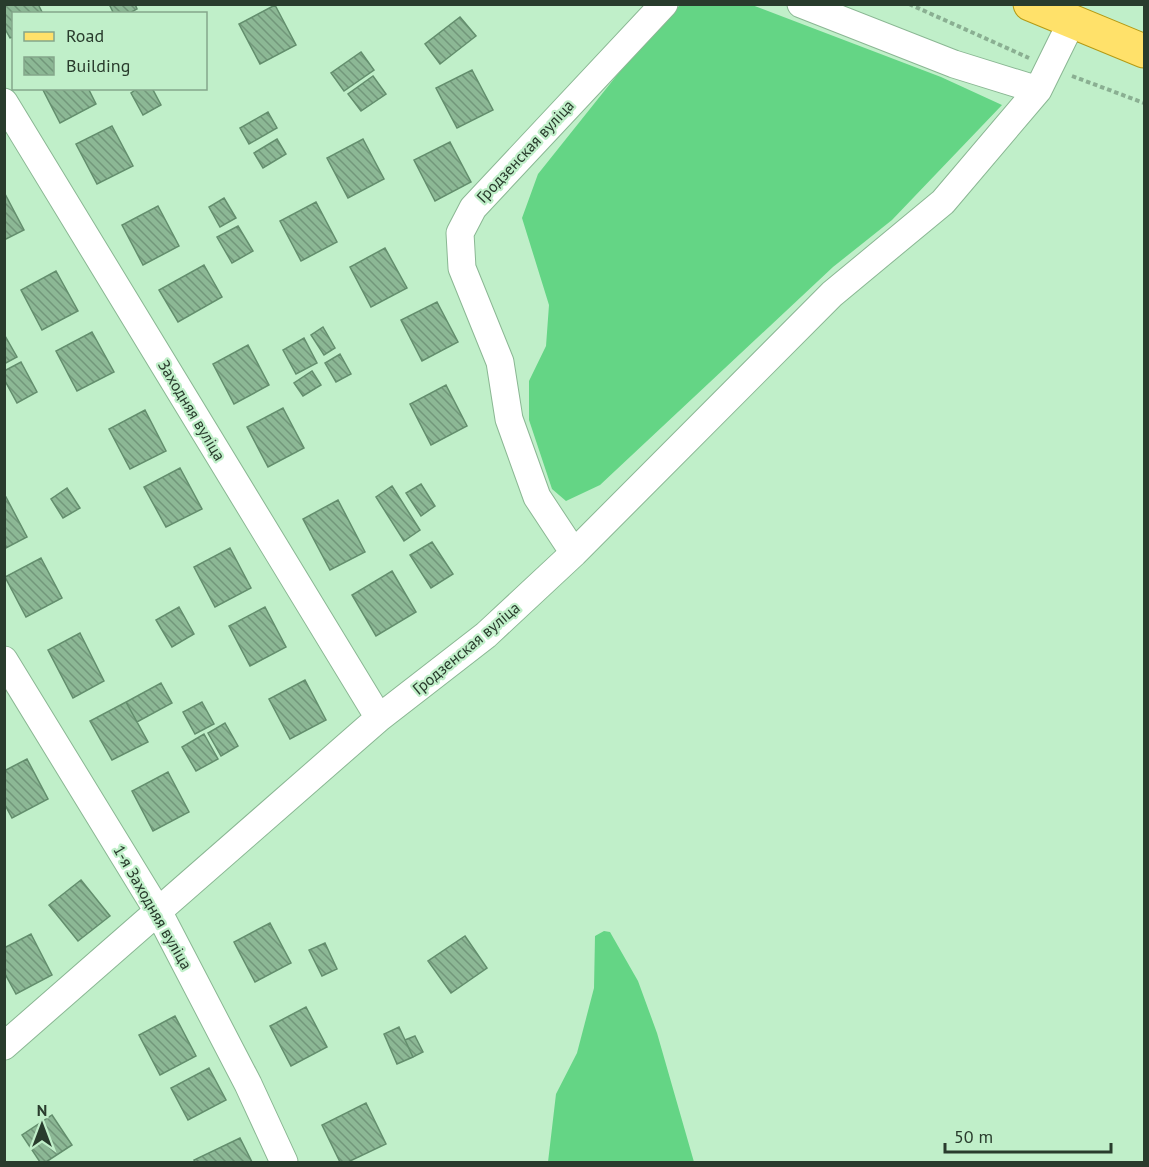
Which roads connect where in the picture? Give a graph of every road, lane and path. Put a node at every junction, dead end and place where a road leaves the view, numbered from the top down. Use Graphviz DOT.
graph roads {
  1 [pos="664,4"];
  2 [pos="801,4"];
  3 [pos="1030,4"];
  4 [pos="1072,21"];
  5 [pos="1144,51"];
  6 [pos="1038,90"];
  7 [pos="4,102"];
  8 [pos="574,552"];
  9 [pos="4,660"];
  10 [pos="379,718"];
  11 [pos="159,913"];
  12 [pos="4,1046"];
  13 [pos="284,1162"];
  1 -- 8 [label="street, Гродзенская вуліца"];
  2 -- 6 [label="street"];
  3 -- 4 [label="main road"];
  4 -- 5 [label="main road"];
  4 -- 6 [label="street"];
  6 -- 8 [label="street"];
  7 -- 10 [label="street, Заходняя вуліца"];
  8 -- 10 [label="street, Гродзенская вуліца"];
  9 -- 11 [label="street, 1-я Заходняя вуліца"];
  10 -- 11 [label="street, Гродзенская вуліца"];
  11 -- 12 [label="street, Гродзенская вуліца"];
  11 -- 13 [label="street, 1-я Заходняя вуліца"];
}
